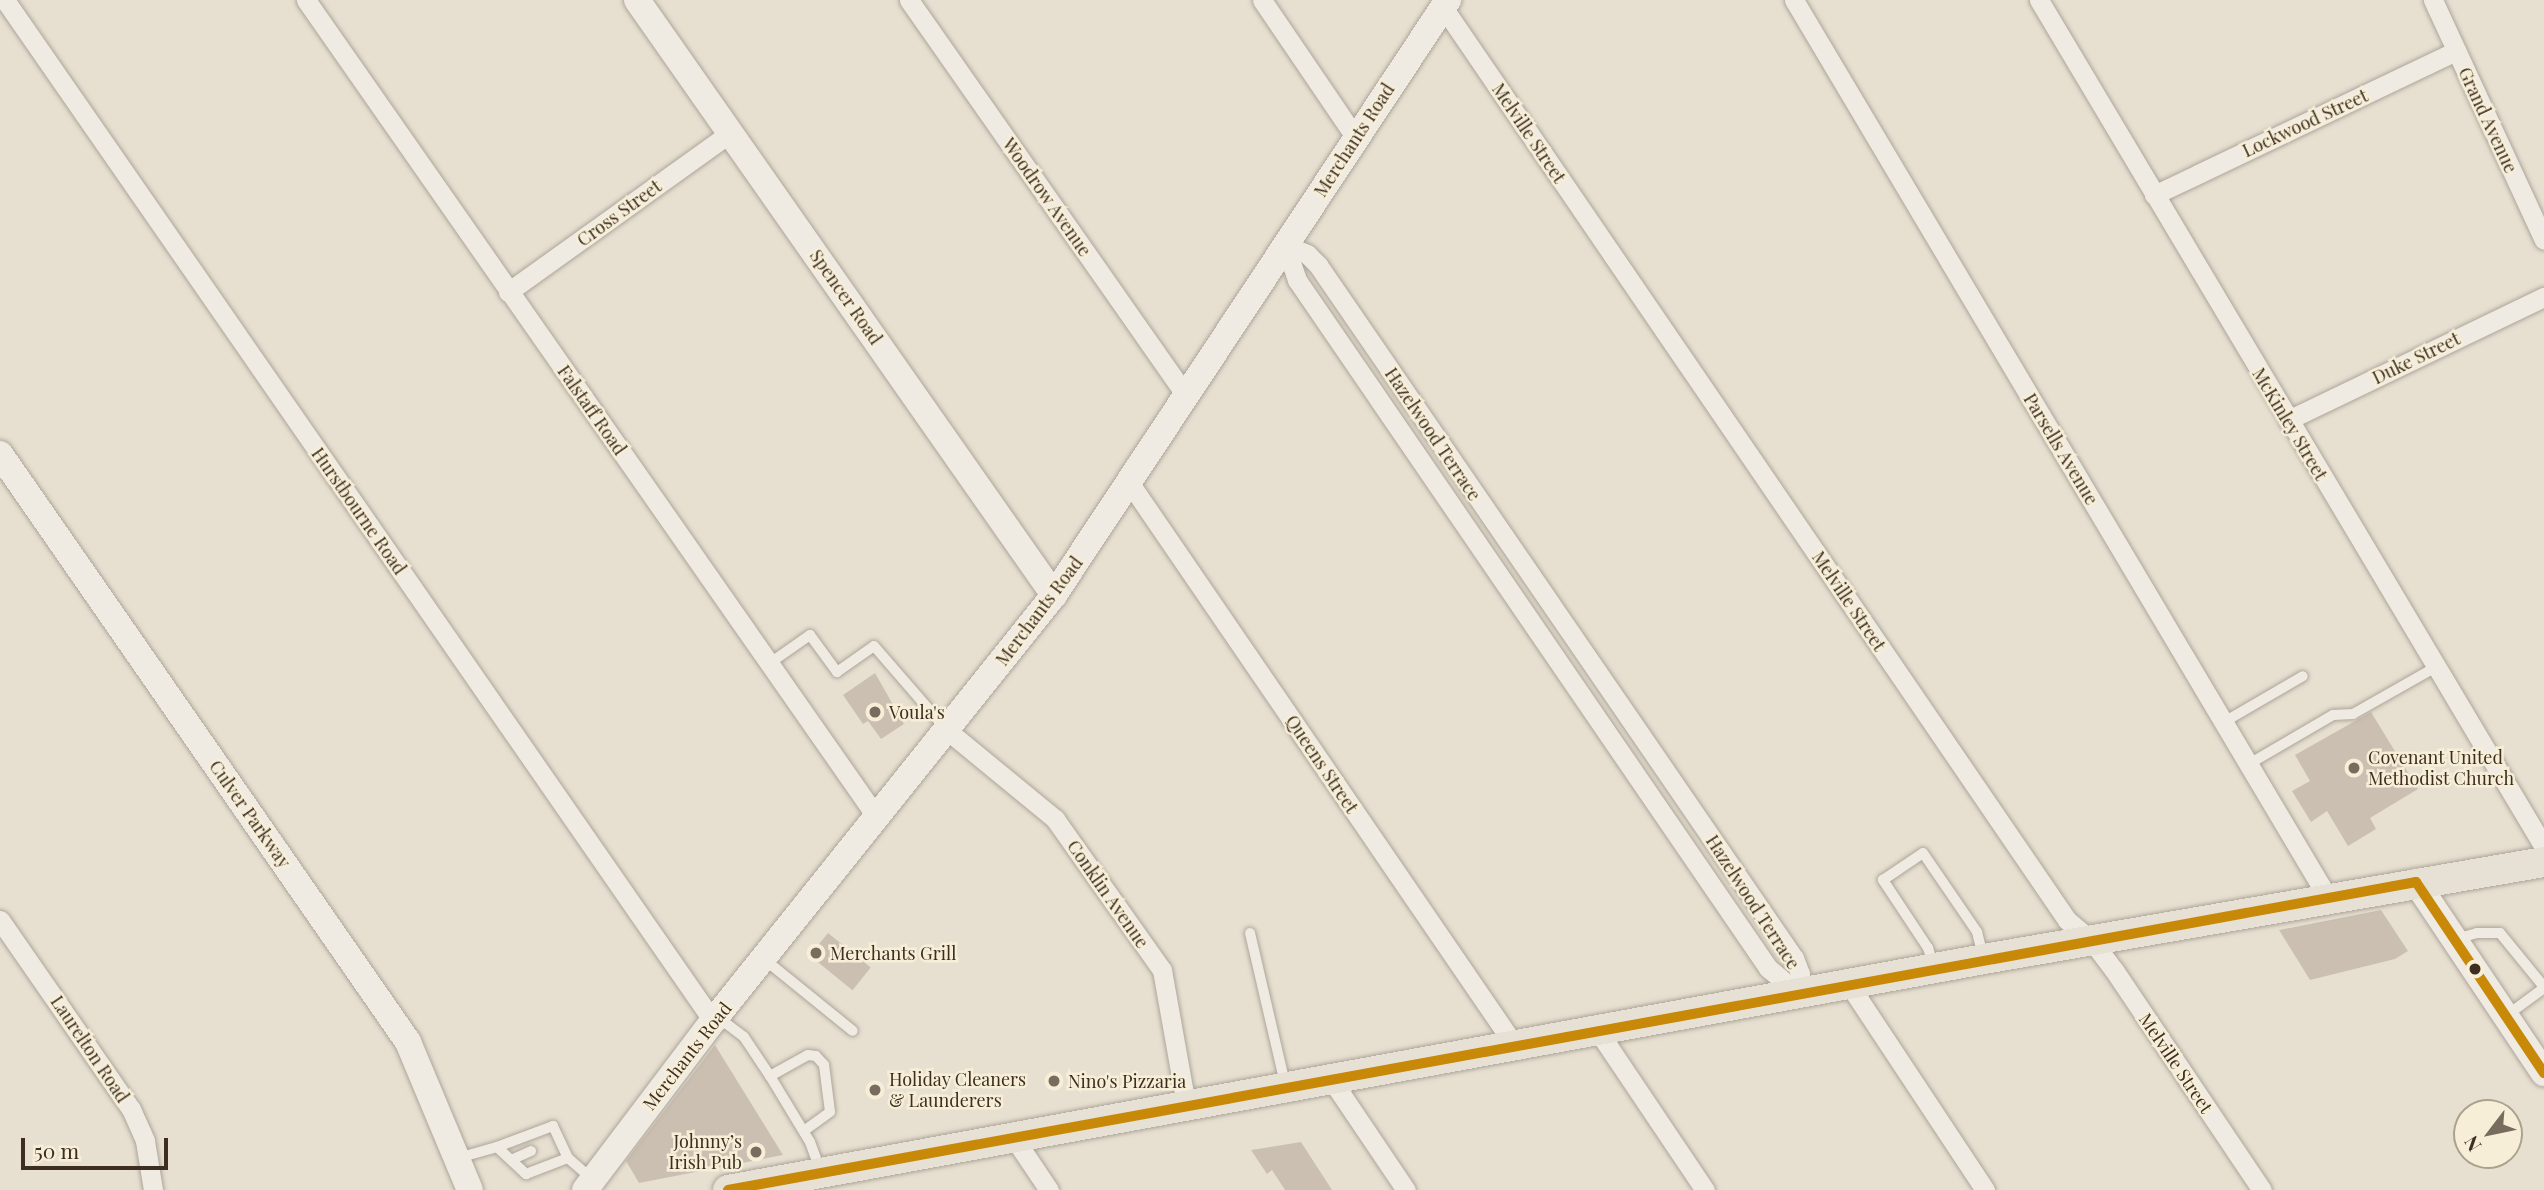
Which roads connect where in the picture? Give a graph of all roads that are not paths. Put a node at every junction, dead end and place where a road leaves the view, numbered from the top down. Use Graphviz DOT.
graph roads {
  1 [pos="5,0"];
  2 [pos="306,0"];
  3 [pos="637,0"];
  4 [pos="909,0"];
  5 [pos="1262,0"];
  6 [pos="1794,0"];
  7 [pos="2039,0"];
  8 [pos="2433,0"];
  9 [pos="1445,4"];
  10 [pos="2456,51"];
  11 [pos="730,133"];
  12 [pos="1355,137"];
  13 [pos="2154,195"];
  14 [pos="2544,240"];
  15 [pos="1285,245"];
  16 [pos="508,292"];
  17 [pos="2544,297"];
  18 [pos="1185,394"];
  19 [pos="2288,420"];
  20 [pos="0,454"];
  21 [pos="1129,482"];
  22 [pos="1535,581"];
  23 [pos="1054,595"];
  24 [pos="1513,597"];
  25 [pos="770,663"];
  26 [pos="2436,667"];
  27 [pos="2303,676"];
  28 [pos="2224,722"];
  29 [pos="948,731"];
  30 [pos="2249,764"];
  31 [pos="878,819"];
  32 [pos="2544,847"];
  33 [pos="2544,862"];
  34 [pos="2416,882"];
  35 [pos="2328,898"];
  36 [pos="0,920"];
  37 [pos="1250,933"];
  38 [pos="2455,940"];
  39 [pos="2092,941"];
  40 [pos="1984,959"];
  41 [pos="764,960"];
  42 [pos="1934,969"];
  43 [pos="1850,986"];
  44 [pos="2544,988"];
  45 [pos="1800,995"];
  46 [pos="2506,1016"];
  47 [pos="715,1019"];
  48 [pos="853,1031"];
  49 [pos="1598,1031"];
  50 [pos="1515,1046"];
  51 [pos="2544,1073"];
  52 [pos="770,1076"];
  53 [pos="1331,1079"];
  54 [pos="1286,1087"];
  55 [pos="1186,1105"];
  56 [pos="804,1131"];
  57 [pos="1014,1138"];
  58 [pos="498,1147"];
  59 [pos="531,1151"];
  60 [pos="457,1158"];
  61 [pos="568,1158"];
  62 [pos="511,1160"];
  63 [pos="821,1173"];
  64 [pos="589,1185"];
  65 [pos="741,1189"];
  66 [pos="153,1190"];
  67 [pos="470,1190"];
  68 [pos="1049,1190"];
  69 [pos="1406,1190"];
  70 [pos="1705,1190"];
  71 [pos="1985,1190"];
  72 [pos="2262,1190"];
  1 -- 47 [label="street, Hurstbourne Road"];
  2 -- 16 [label="street, Falstaff Road"];
  3 -- 11 [label="street, Spencer Road"];
  4 -- 18 [label="street, Woodrow Avenue"];
  5 -- 12 [label="street"];
  6 -- 28 [label="street, Parsells Avenue"];
  7 -- 13 [label="street, McKinley Street"];
  8 -- 10 [label="street, Grand Avenue"];
  9 -- 12 [label="street, Merchants Road"];
  9 -- 39 [label="street, Melville Street"];
  10 -- 13 [label="street, Lockwood Street"];
  10 -- 14 [label="street, Grand Avenue"];
  11 -- 16 [label="street, Cross Street"];
  11 -- 23 [label="street, Spencer Road"];
  12 -- 15 [label="street, Merchants Road"];
  13 -- 19 [label="street, McKinley Street"];
  15 -- 18 [label="street, Merchants Road"];
  15 -- 22 [label="street, Hazelwood Terrace"];
  15 -- 24 [label="street, Hazelwood Terrace"];
  16 -- 25 [label="street, Falstaff Road"];
  17 -- 19 [label="street, Duke Street"];
  18 -- 21 [label="street, Merchants Road"];
  19 -- 26 [label="street, McKinley Street"];
  20 -- 60 [label="street, Culver Parkway"];
  21 -- 23 [label="street, Merchants Road"];
  21 -- 50 [label="street, Queens Street"];
  22 -- 24 [label="lane"];
  22 -- 45 [label="street, Hazelwood Terrace"];
  23 -- 29 [label="street, Merchants Road"];
  24 -- 45 [label="street, Hazelwood Terrace"];
  25 -- 29 [label="lane"];
  25 -- 31 [label="street, Falstaff Road"];
  26 -- 30 [label="lane"];
  26 -- 32 [label="street, McKinley Street"];
  27 -- 28 [label="lane"];
  28 -- 30 [label="street, Parsells Avenue"];
  29 -- 31 [label="street, Merchants Road"];
  29 -- 55 [label="street, Conklin Avenue"];
  30 -- 35 [label="street, Parsells Avenue"];
  31 -- 41 [label="street, Merchants Road"];
  33 -- 34 [label="main road"];
  34 -- 35 [label="main road"];
  34 -- 38 [label="street"];
  35 -- 39 [label="main road"];
  36 -- 66 [label="street, Laurelton Road"];
  37 -- 54 [label="lane"];
  38 -- 44 [label="lane"];
  38 -- 46 [label="street"];
  39 -- 40 [label="main road"];
  39 -- 72 [label="street, Melville Street"];
  40 -- 42 [label="main road"];
  40 -- 42 [label="lane"];
  41 -- 47 [label="street, Merchants Road"];
  41 -- 48 [label="lane"];
  42 -- 43 [label="main road"];
  43 -- 45 [label="main road"];
  43 -- 71 [label="street"];
  44 -- 46 [label="lane"];
  45 -- 49 [label="main road"];
  46 -- 51 [label="street"];
  47 -- 52 [label="lane"];
  47 -- 64 [label="street, Merchants Road"];
  49 -- 50 [label="main road"];
  49 -- 70 [label="street"];
  50 -- 53 [label="main road"];
  52 -- 56 [label="lane"];
  52 -- 56 [label="lane"];
  53 -- 54 [label="main road"];
  53 -- 69 [label="street"];
  54 -- 55 [label="main road"];
  55 -- 57 [label="main road"];
  56 -- 63 [label="lane"];
  57 -- 63 [label="main road"];
  57 -- 68 [label="street"];
  58 -- 60 [label="lane"];
  58 -- 61 [label="lane"];
  58 -- 62 [label="lane"];
  59 -- 62 [label="lane"];
  60 -- 67 [label="street, Culver Parkway"];
  61 -- 62 [label="lane"];
  61 -- 64 [label="lane"];
  63 -- 65 [label="main road"];
}
